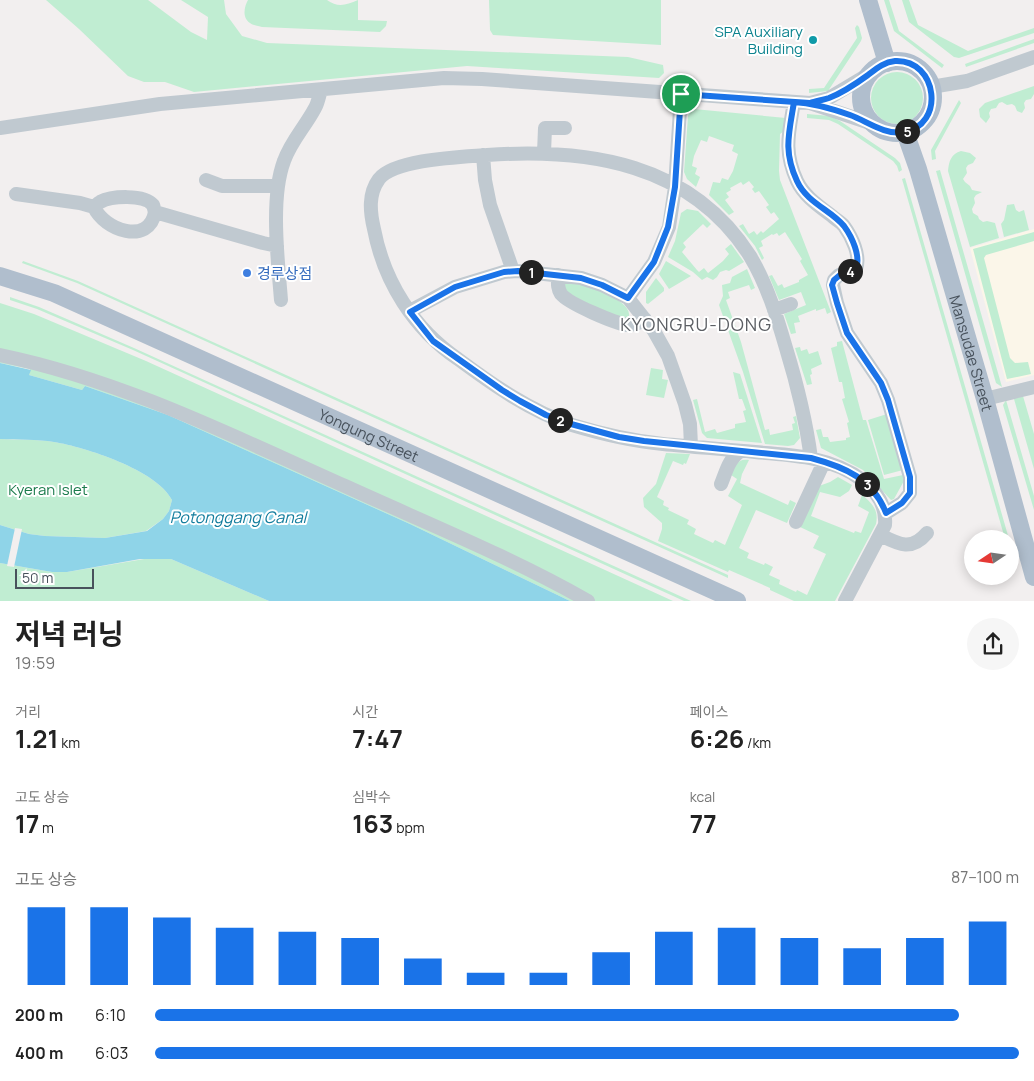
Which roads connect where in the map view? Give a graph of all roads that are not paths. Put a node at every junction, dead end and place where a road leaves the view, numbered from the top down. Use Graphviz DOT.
graph roads {
  1 [pos="868,0"];
  2 [pos="1034,57"];
  3 [pos="887,63"];
  4 [pos="869,74"];
  5 [pos="931,87"];
  6 [pos="321,90"];
  7 [pos="681,94"];
  8 [pos="794,102"];
  9 [pos="810,103"];
  10 [pos="873,124"];
  11 [pos="0,128"];
  12 [pos="565,128"];
  13 [pos="905,132"];
  14 [pos="544,153"];
  15 [pos="483,155"];
  16 [pos="206,180"];
  17 [pos="278,186"];
  18 [pos="675,187"];
  19 [pos="16,194"];
  20 [pos="94,207"];
  21 [pos="155,212"];
  22 [pos="277,246"];
  23 [pos="513,272"];
  24 [pos="558,275"];
  25 [pos="0,276"];
  26 [pos="628,298"];
  27 [pos="280,300"];
  28 [pos="791,304"];
  29 [pos="774,310"];
  30 [pos="410,312"];
  31 [pos="646,319"];
  32 [pos="0,355"];
  33 [pos="1034,387"];
  34 [pos="985,399"];
  35 [pos="692,446"];
  36 [pos="741,451"];
  37 [pos="818,460"];
  38 [pos="721,484"];
  39 [pos="886,513"];
  40 [pos="796,522"];
  41 [pos="926,533"];
  42 [pos="880,535"];
  43 [pos="1034,577"];
  44 [pos="588,601"];
  45 [pos="737,601"];
  46 [pos="845,601"];
  1 -- 3 [label="main road"];
  2 -- 5 [label="street"];
  3 -- 4 [label="main road"];
  3 -- 5 [label="main road"];
  4 -- 9 [label="street"];
  4 -- 10 [label="main road"];
  5 -- 13 [label="main road"];
  6 -- 7 [label="street"];
  6 -- 11 [label="street"];
  6 -- 17 [label="street"];
  7 -- 8 [label="street"];
  7 -- 18 [label="street"];
  8 -- 9 [label="street"];
  8 -- 39 [label="street"];
  9 -- 10 [label="street"];
  10 -- 13 [label="main road"];
  12 -- 14 [label="street"];
  13 -- 34 [label="main road, Mansudae Street"];
  14 -- 15 [label="street"];
  14 -- 18 [label="street"];
  15 -- 23 [label="street"];
  15 -- 30 [label="street"];
  16 -- 17 [label="street"];
  17 -- 22 [label="street"];
  18 -- 26 [label="street"];
  18 -- 29 [label="street"];
  19 -- 20 [label="street"];
  20 -- 21 [label="street"];
  20 -- 21 [label="street"];
  21 -- 22 [label="street"];
  22 -- 27 [label="street"];
  23 -- 24 [label="street"];
  23 -- 30 [label="street"];
  24 -- 26 [label="street"];
  24 -- 31 [label="street"];
  25 -- 45 [label="main road, Yongung Street"];
  26 -- 31 [label="street"];
  28 -- 29 [label="street"];
  29 -- 37 [label="street"];
  30 -- 35 [label="street"];
  31 -- 35 [label="street"];
  32 -- 44 [label="street"];
  33 -- 34 [label="street"];
  34 -- 43 [label="main road, Mansudae Street"];
  35 -- 36 [label="street"];
  36 -- 37 [label="street"];
  36 -- 38 [label="street"];
  37 -- 39 [label="street"];
  37 -- 40 [label="street"];
  39 -- 42 [label="street"];
  41 -- 42 [label="street"];
  42 -- 46 [label="street"];
}
